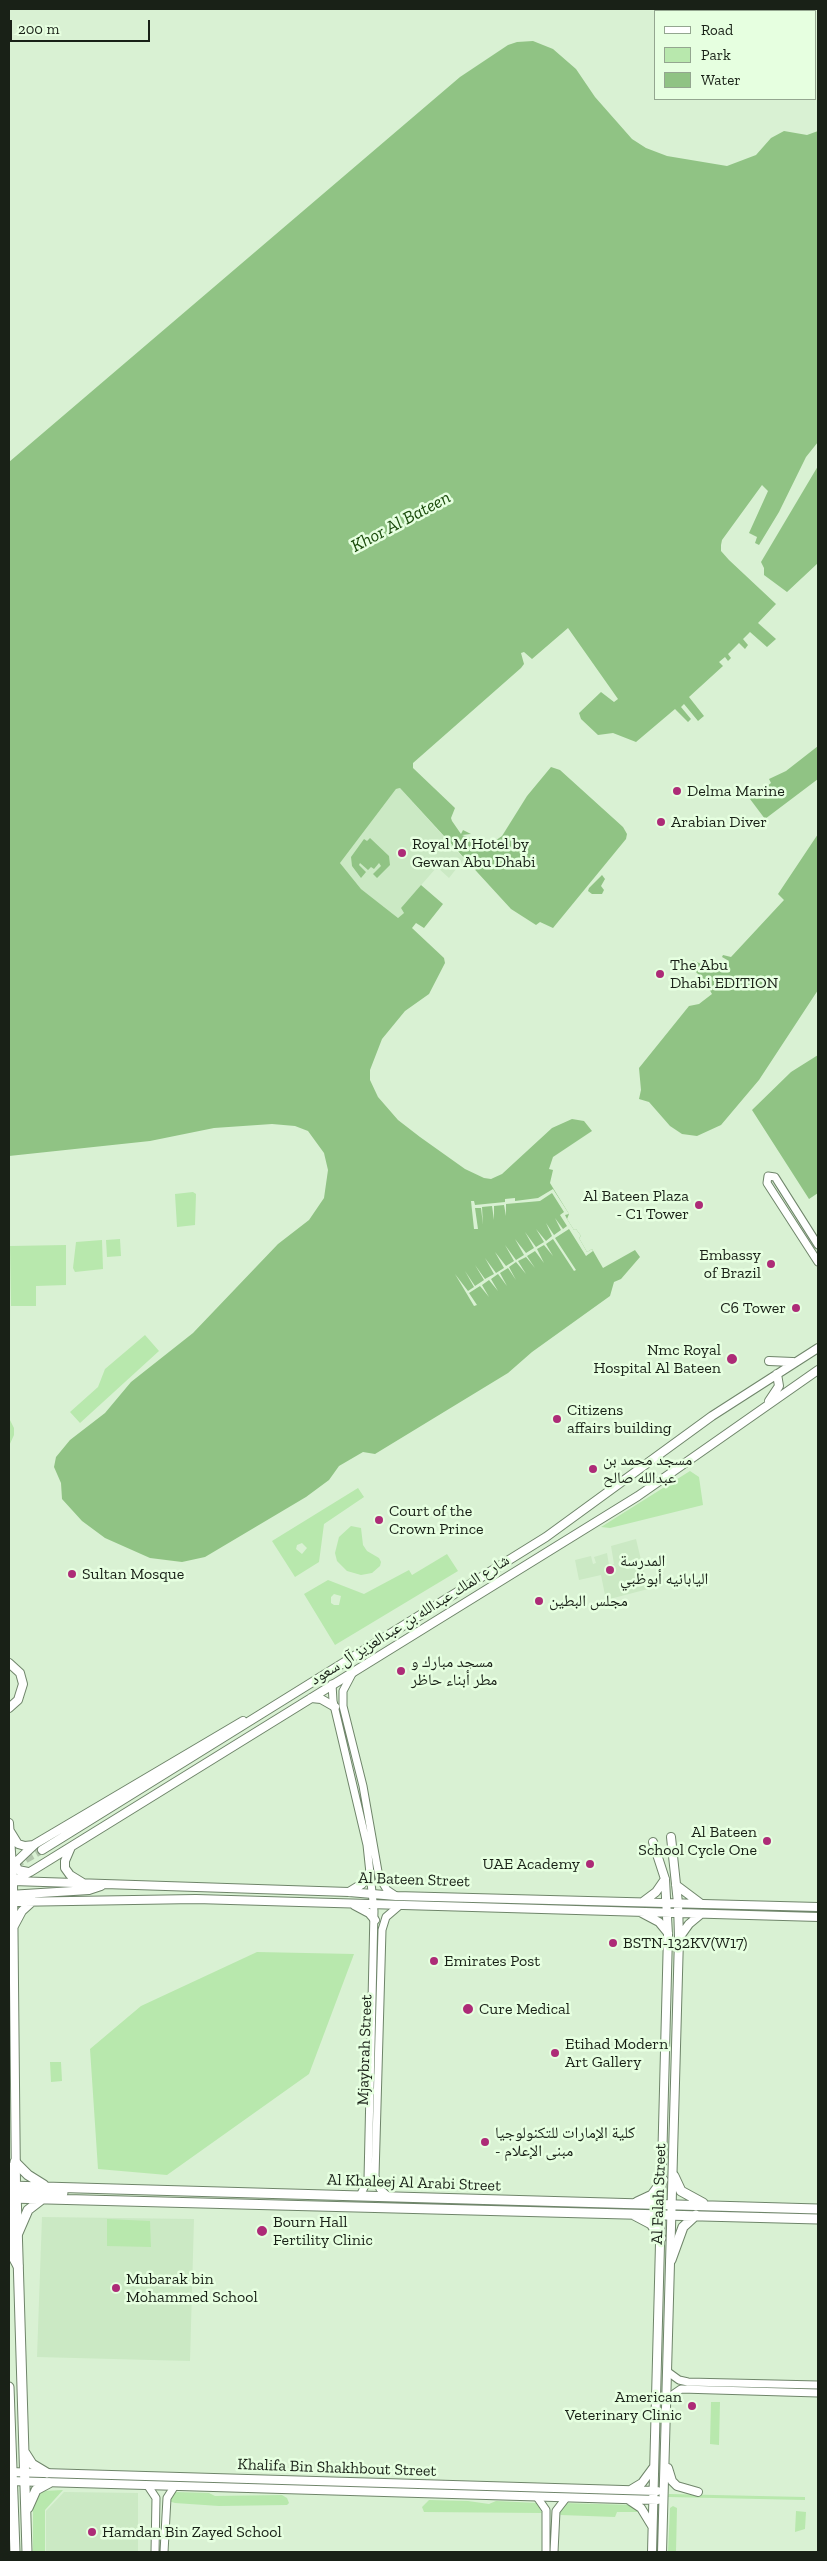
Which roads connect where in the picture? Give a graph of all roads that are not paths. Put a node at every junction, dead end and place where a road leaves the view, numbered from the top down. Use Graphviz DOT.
graph roads {
  1 [pos="818,1245"];
  2 [pos="818,1262"];
  3 [pos="818,1348"];
  4 [pos="769,1361"];
  5 [pos="795,1362"];
  6 [pos="818,1364"];
  7 [pos="818,1370"];
  8 [pos="776,1374"];
  9 [pos="810,1375"];
  10 [pos="767,1405"];
  11 [pos="354,1657"];
  12 [pos="9,1663"];
  13 [pos="353,1671"];
  14 [pos="332,1684"];
  15 [pos="311,1698"];
  16 [pos="11,1707"];
  17 [pos="335,1707"];
  18 [pos="9,1715"];
  19 [pos="353,1782"];
  20 [pos="363,1786"];
  21 [pos="9,1823"];
  22 [pos="9,1829"];
  23 [pos="671,1838"];
  24 [pos="653,1842"];
  25 [pos="72,1846"];
  26 [pos="39,1847"];
  27 [pos="373,1871"];
  28 [pos="30,1872"];
  29 [pos="665,1879"];
  30 [pos="10,1881"];
  31 [pos="85,1884"];
  32 [pos="105,1884"];
  33 [pos="676,1885"];
  34 [pos="349,1892"];
  35 [pos="373,1894"];
  36 [pos="396,1896"];
  37 [pos="10,1898"];
  38 [pos="33,1901"];
  39 [pos="643,1901"];
  40 [pos="668,1902"];
  41 [pos="678,1903"];
  42 [pos="352,1904"];
  43 [pos="374,1904"];
  44 [pos="703,1904"];
  45 [pos="400,1905"];
  46 [pos="818,1907"];
  47 [pos="638,1911"];
  48 [pos="668,1912"];
  49 [pos="679,1913"];
  50 [pos="701,1914"];
  51 [pos="818,1917"];
  52 [pos="375,1920"];
  53 [pos="12,1932"];
  54 [pos="668,1934"];
  55 [pos="679,1938"];
  56 [pos="11,1950"];
  57 [pos="12,2165"];
  58 [pos="674,2176"];
  59 [pos="663,2180"];
  60 [pos="47,2186"];
  61 [pos="98,2188"];
  62 [pos="11,2193"];
  63 [pos="360,2196"];
  64 [pos="389,2197"];
  65 [pos="43,2199"];
  66 [pos="632,2204"];
  67 [pos="662,2204"];
  68 [pos="673,2204"];
  69 [pos="708,2205"];
  70 [pos="818,2209"];
  71 [pos="632,2214"];
  72 [pos="661,2215"];
  73 [pos="672,2215"];
  74 [pos="696,2216"];
  75 [pos="818,2219"];
  76 [pos="18,2233"];
  77 [pos="661,2238"];
  78 [pos="671,2260"];
  79 [pos="18,2266"];
  80 [pos="668,2372"];
  81 [pos="9,2388"];
  82 [pos="816,2389"];
  83 [pos="668,2398"];
  84 [pos="10,2447"];
  85 [pos="25,2452"];
  86 [pos="666,2463"];
  87 [pos="654,2464"];
  88 [pos="11,2472"];
  89 [pos="24,2472"];
  90 [pos="47,2473"];
  91 [pos="11,2482"];
  92 [pos="24,2482"];
  93 [pos="49,2483"];
  94 [pos="148,2486"];
  95 [pos="174,2487"];
  96 [pos="628,2490"];
  97 [pos="654,2491"];
  98 [pos="664,2492"];
  99 [pos="698,2492"];
  100 [pos="537,2497"];
  101 [pos="566,2498"];
  102 [pos="627,2500"];
  103 [pos="654,2500"];
  104 [pos="664,2500"];
  105 [pos="11,2501"];
  106 [pos="156,2510"];
  107 [pos="26,2513"];
  108 [pos="652,2527"];
  109 [pos="165,2535"];
  110 [pos="15,2552"];
  111 [pos="27,2552"];
  112 [pos="155,2552"];
  113 [pos="164,2552"];
  114 [pos="546,2552"];
  115 [pos="554,2552"];
  116 [pos="652,2552"];
  117 [pos="662,2552"];
  1 -- 2 [label="street"];
  3 -- 5 [label="main road, شارع الملك عبدالله بن عبدالعزيز آل سعود"];
  4 -- 5 [label="main road"];
  5 -- 8 [label="main road, شارع الملك عبدالله بن عبدالعزيز آل سعود"];
  6 -- 9 [label="main road"];
  7 -- 9 [label="main road, شارع الملك عبدالله بن عبدالعزيز آل سعود"];
  8 -- 10 [label="main road"];
  8 -- 11 [label="main road, شارع الملك عبدالله بن عبدالعزيز آل سعود"];
  9 -- 10 [label="main road, شارع الملك عبدالله بن عبدالعزيز آل سعود"];
  10 -- 13 [label="main road, شارع الملك عبدالله بن عبدالعزيز آل سعود"];
  11 -- 14 [label="main road"];
  11 -- 26 [label="main road, شارع الملك عبدالله بن عبدالعزيز آل سعود"];
  12 -- 16 [label="main road"];
  13 -- 14 [label="main road, شارع الملك عبدالله بن عبدالعزيز آل سعود"];
  13 -- 20 [label="street"];
  14 -- 15 [label="main road, شارع الملك عبدالله بن عبدالعزيز آل سعود"];
  14 -- 17 [label="street"];
  15 -- 17 [label="main road"];
  15 -- 25 [label="main road, شارع الملك عبدالله بن عبدالعزيز آل سعود"];
  16 -- 18 [label="main road"];
  17 -- 19 [label="street"];
  19 -- 20 [label="street"];
  19 -- 27 [label="street"];
  20 -- 27 [label="street"];
  21 -- 22 [label="main road"];
  22 -- 26 [label="main road"];
  22 -- 30 [label="main road"];
  23 -- 33 [label="main road, Al Falah Street"];
  24 -- 29 [label="main road, Al Falah Street"];
  25 -- 28 [label="main road, شارع الملك عبدالله بن عبدالعزيز آل سعود"];
  25 -- 31 [label="main road"];
  26 -- 28 [label="main road, شارع الملك عبدالله بن عبدالعزيز آل سعود"];
  27 -- 34 [label="main road"];
  27 -- 35 [label="street, Mjaybrah Street"];
  27 -- 36 [label="street"];
  28 -- 30 [label="main road, شارع الملك عبدالله بن عبدالعزيز آل سعود"];
  29 -- 39 [label="main road"];
  29 -- 40 [label="main road, Al Falah Street"];
  30 -- 31 [label="main road, Al Bateen Street"];
  30 -- 37 [label="main road"];
  31 -- 32 [label="main road, Al Bateen Street"];
  32 -- 34 [label="main road, Al Bateen Street"];
  32 -- 37 [label="main road"];
  33 -- 41 [label="main road, Al Falah Street"];
  33 -- 44 [label="main road"];
  34 -- 35 [label="main road, Al Bateen Street"];
  35 -- 36 [label="main road, Al Bateen Street"];
  35 -- 43 [label="street, Mjaybrah Street"];
  36 -- 39 [label="main road, Al Bateen Street"];
  37 -- 38 [label="main road, Al Bateen Street"];
  37 -- 53 [label="main road"];
  38 -- 42 [label="main road, Al Bateen Street"];
  38 -- 53 [label="main road"];
  39 -- 40 [label="main road, Al Bateen Street"];
  40 -- 41 [label="main road, Al Bateen Street"];
  40 -- 48 [label="main road, Al Falah Street"];
  41 -- 44 [label="main road, Al Bateen Street"];
  41 -- 49 [label="main road, Al Falah Street"];
  42 -- 43 [label="main road, Al Bateen Street"];
  42 -- 52 [label="main road"];
  43 -- 45 [label="main road, Al Bateen Street"];
  43 -- 52 [label="street, Mjaybrah Street"];
  44 -- 46 [label="main road, Al Bateen Street"];
  45 -- 47 [label="main road, Al Bateen Street"];
  45 -- 64 [label="street, Mjaybrah Street"];
  47 -- 48 [label="main road, Al Bateen Street"];
  47 -- 54 [label="main road"];
  48 -- 49 [label="main road, Al Bateen Street"];
  48 -- 54 [label="main road, Al Falah Street"];
  49 -- 50 [label="main road, Al Bateen Street"];
  49 -- 55 [label="main road, Al Falah Street"];
  50 -- 51 [label="main road, Al Bateen Street"];
  50 -- 55 [label="main road"];
  52 -- 63 [label="street, Mjaybrah Street"];
  53 -- 56 [label="main road"];
  54 -- 59 [label="main road, Al Falah Street"];
  55 -- 58 [label="main road, Al Falah Street"];
  56 -- 57 [label="main road"];
  57 -- 60 [label="main road"];
  57 -- 62 [label="main road"];
  58 -- 68 [label="main road, Al Falah Street"];
  58 -- 69 [label="main road"];
  59 -- 66 [label="main road"];
  59 -- 67 [label="main road, Al Falah Street"];
  60 -- 61 [label="main road, Al Khaleej Al Arabi Street"];
  60 -- 62 [label="main road, Al Khaleej Al Arabi Street"];
  61 -- 62 [label="main road"];
  61 -- 63 [label="main road, Al Khaleej Al Arabi Street"];
  62 -- 65 [label="main road, Al Khaleej Al Arabi Street"];
  62 -- 76 [label="main road"];
  62 -- 79 [label="main road"];
  63 -- 64 [label="main road, Al Khaleej Al Arabi Street"];
  64 -- 66 [label="main road, Al Khaleej Al Arabi Street"];
  65 -- 71 [label="main road, Al Khaleej Al Arabi Street"];
  65 -- 76 [label="main road"];
  66 -- 67 [label="main road, Al Khaleej Al Arabi Street"];
  67 -- 68 [label="main road, Al Khaleej Al Arabi Street"];
  67 -- 72 [label="main road, Al Falah Street"];
  68 -- 69 [label="main road, Al Khaleej Al Arabi Street"];
  68 -- 73 [label="main road, Al Falah Street"];
  69 -- 70 [label="main road, Al Khaleej Al Arabi Street"];
  71 -- 72 [label="main road, Al Khaleej Al Arabi Street"];
  71 -- 77 [label="main road"];
  72 -- 73 [label="main road, Al Khaleej Al Arabi Street"];
  72 -- 77 [label="main road, Al Falah Street"];
  73 -- 74 [label="main road, Al Khaleej Al Arabi Street"];
  73 -- 78 [label="main road, Al Falah Street"];
  74 -- 75 [label="main road, Al Khaleej Al Arabi Street"];
  74 -- 78 [label="main road"];
  76 -- 79 [label="main road"];
  77 -- 87 [label="main road, Al Falah Street"];
  78 -- 80 [label="main road, Al Falah Street"];
  79 -- 85 [label="main road"];
  80 -- 82 [label="street"];
  80 -- 83 [label="main road, Al Falah Street"];
  81 -- 84 [label="main road"];
  82 -- 83 [label="street"];
  83 -- 86 [label="main road, Al Falah Street"];
  84 -- 88 [label="main road"];
  85 -- 89 [label="main road"];
  85 -- 90 [label="main road"];
  86 -- 98 [label="main road, Al Falah Street"];
  86 -- 99 [label="main road"];
  87 -- 96 [label="main road"];
  87 -- 97 [label="main road, Al Falah Street"];
  88 -- 89 [label="main road, Khalifa Bin Shakhbout Street"];
  88 -- 91 [label="main road"];
  89 -- 90 [label="main road, Khalifa Bin Shakhbout Street"];
  89 -- 92 [label="main road"];
  90 -- 96 [label="main road, Khalifa Bin Shakhbout Street"];
  91 -- 92 [label="main road, Khalifa Bin Shakhbout Street"];
  91 -- 105 [label="main road"];
  92 -- 93 [label="main road, Khalifa Bin Shakhbout Street"];
  92 -- 107 [label="main road"];
  93 -- 94 [label="main road, Khalifa Bin Shakhbout Street"];
  93 -- 107 [label="main road"];
  94 -- 95 [label="main road, Khalifa Bin Shakhbout Street"];
  94 -- 106 [label="street"];
  95 -- 100 [label="main road, Khalifa Bin Shakhbout Street"];
  95 -- 109 [label="street"];
  96 -- 97 [label="main road, Khalifa Bin Shakhbout Street"];
  97 -- 98 [label="main road, Khalifa Bin Shakhbout Street"];
  97 -- 103 [label="main road, Al Falah Street"];
  98 -- 104 [label="main road, Al Falah Street"];
  100 -- 101 [label="main road, Khalifa Bin Shakhbout Street"];
  100 -- 114 [label="street"];
  101 -- 102 [label="main road, Khalifa Bin Shakhbout Street"];
  101 -- 115 [label="street"];
  102 -- 103 [label="main road, Khalifa Bin Shakhbout Street"];
  102 -- 108 [label="main road"];
  103 -- 104 [label="main road, Khalifa Bin Shakhbout Street"];
  103 -- 108 [label="main road, Al Falah Street"];
  104 -- 117 [label="main road, Al Falah Street"];
  105 -- 110 [label="main road"];
  106 -- 109 [label="street"];
  106 -- 112 [label="street"];
  107 -- 111 [label="main road"];
  108 -- 116 [label="main road, Al Falah Street"];
  109 -- 113 [label="street"];
}
